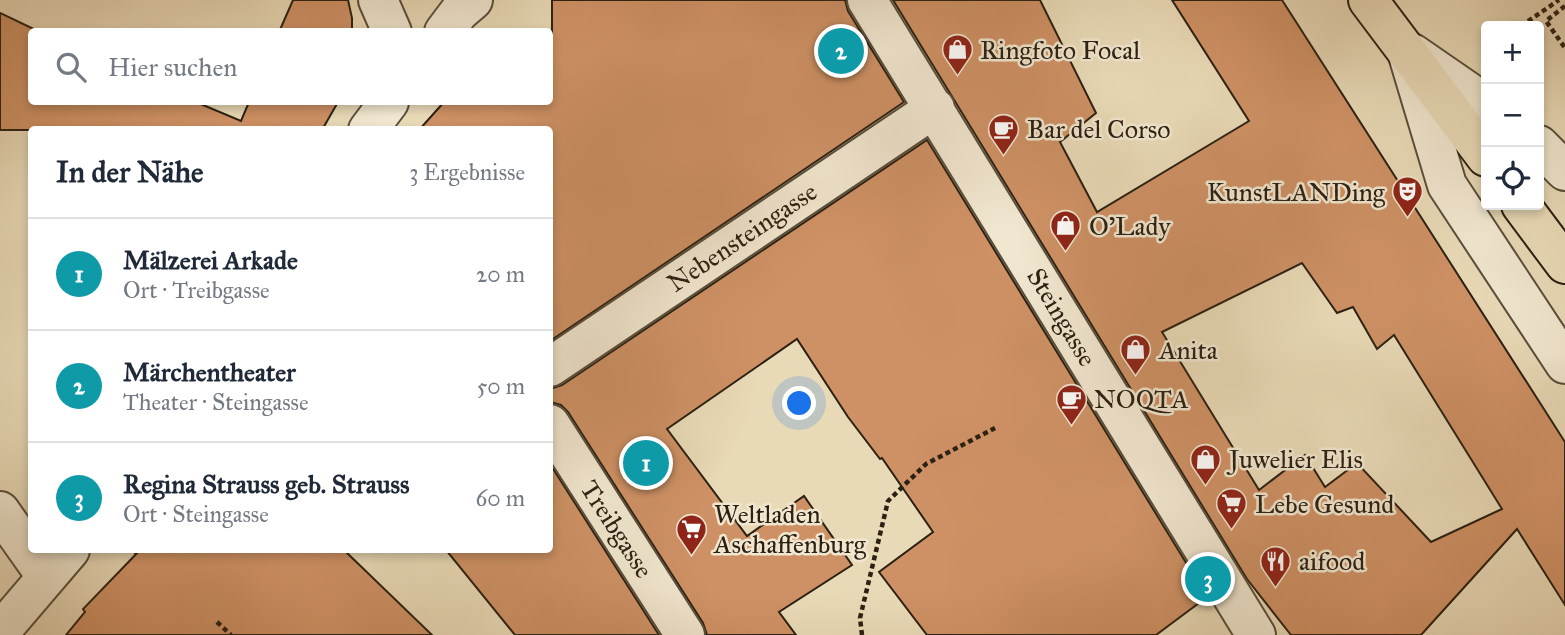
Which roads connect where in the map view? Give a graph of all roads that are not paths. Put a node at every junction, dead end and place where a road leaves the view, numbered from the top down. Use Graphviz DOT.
graph roads {
  1 [pos="378,0"];
  2 [pos="473,0"];
  3 [pos="867,0"];
  4 [pos="1368,0"];
  5 [pos="389,28"];
  6 [pos="447,28"];
  7 [pos="1407,50"];
  8 [pos="1481,101"];
  9 [pos="387,105"];
  10 [pos="935,108"];
  11 [pos="371,126"];
  12 [pos="1541,147"];
  13 [pos="1481,150"];
  14 [pos="1565,171"];
  15 [pos="1525,210"];
  16 [pos="1565,264"];
  17 [pos="1565,364"];
  18 [pos="553,366"];
  19 [pos="553,429"];
  20 [pos="0,511"];
  21 [pos="28,536"];
  22 [pos="58,563"];
  23 [pos="0,632"];
  24 [pos="685,635"];
  25 [pos="1255,635"];
  1 -- 5 [label="street"];
  2 -- 6 [label="street"];
  3 -- 10 [label="street, Steingasse"];
  4 -- 7 [label="main road"];
  7 -- 8 [label="street"];
  7 -- 13 [label="main road"];
  7 -- 17 [label="street"];
  9 -- 11 [label="street"];
  10 -- 18 [label="street, Nebensteingasse"];
  10 -- 25 [label="street, Steingasse"];
  12 -- 14 [label="street"];
  15 -- 16 [label="main road"];
  19 -- 24 [label="street, Treibgasse"];
  20 -- 21 [label="street"];
  22 -- 23 [label="street"];
}
